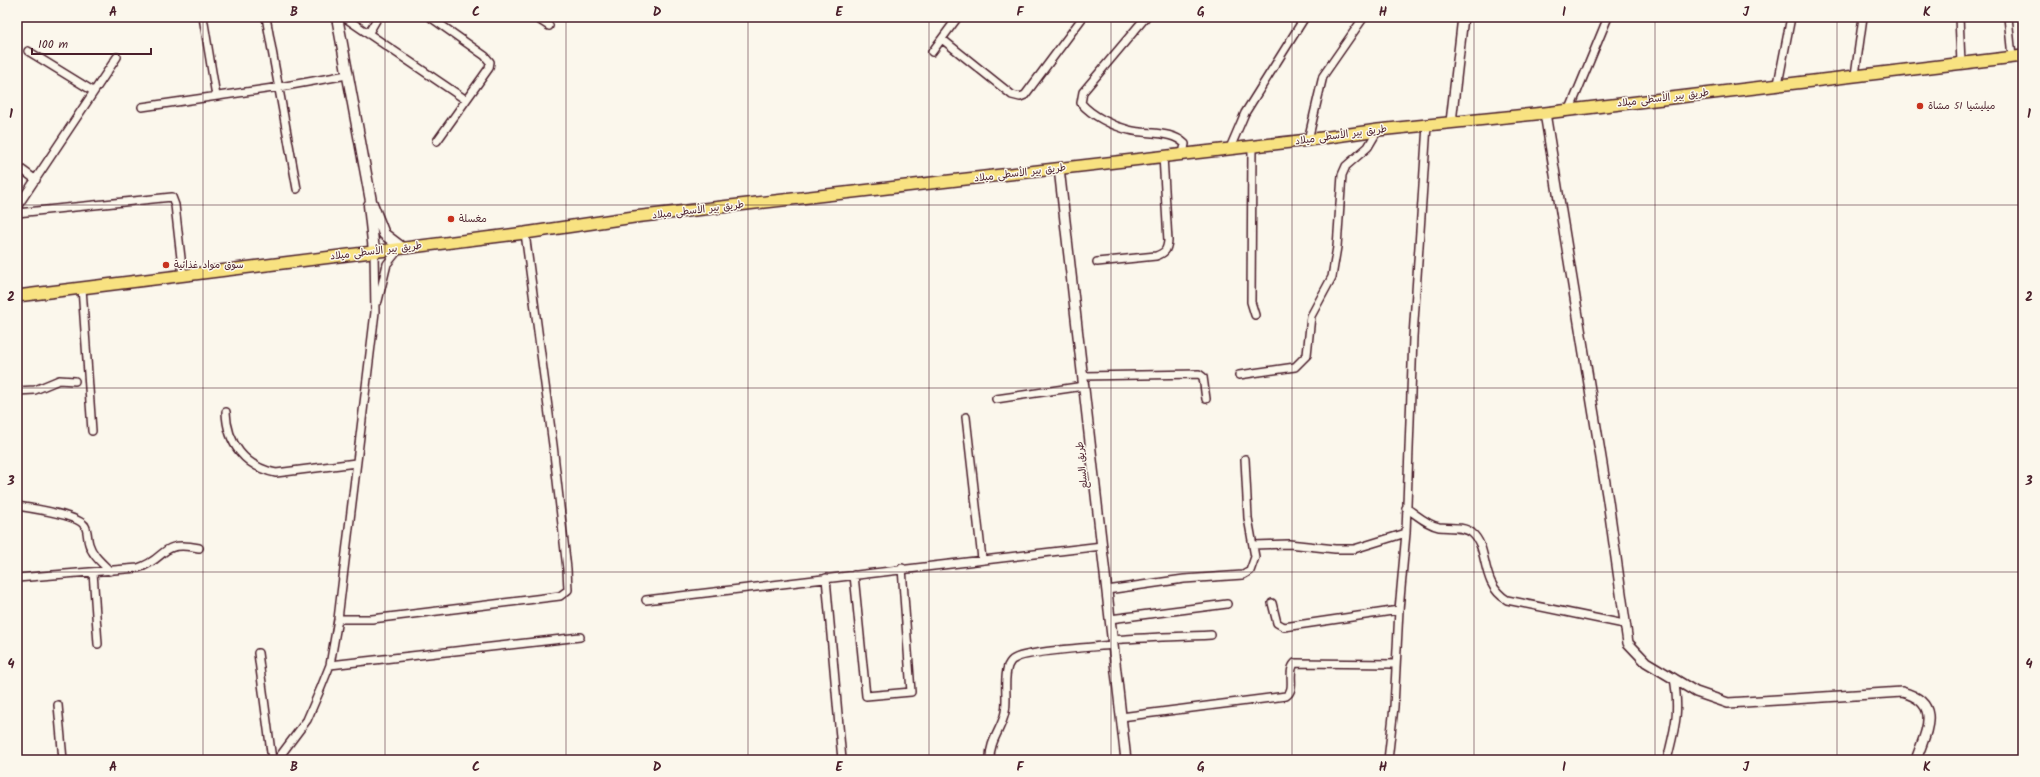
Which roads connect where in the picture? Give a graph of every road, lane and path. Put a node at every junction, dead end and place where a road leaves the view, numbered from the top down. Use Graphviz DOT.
graph roads {
  1 [pos="204,17"];
  2 [pos="266,17"];
  3 [pos="337,17"];
  4 [pos="344,17"];
  5 [pos="378,17"];
  6 [pos="430,17"];
  7 [pos="536,17"];
  8 [pos="1083,17"];
  9 [pos="1146,17"];
  10 [pos="1364,17"];
  11 [pos="1463,17"];
  12 [pos="1608,17"];
  13 [pos="1791,17"];
  14 [pos="1863,17"];
  15 [pos="1958,17"];
  16 [pos="2008,17"];
  17 [pos="956,18"];
  18 [pos="1300,18"];
  19 [pos="549,26"];
  20 [pos="368,34"];
  21 [pos="942,38"];
  22 [pos="28,51"];
  23 [pos="932,52"];
  24 [pos="2017,56"];
  25 [pos="117,57"];
  26 [pos="1961,63"];
  27 [pos="347,75"];
  28 [pos="1855,75"];
  29 [pos="1778,84"];
  30 [pos="280,87"];
  31 [pos="93,91"];
  32 [pos="216,96"];
  33 [pos="466,100"];
  34 [pos="142,107"];
  35 [pos="1570,109"];
  36 [pos="1545,113"];
  37 [pos="1451,122"];
  38 [pos="1426,125"];
  39 [pos="1378,130"];
  40 [pos="1308,140"];
  41 [pos="437,141"];
  42 [pos="1252,146"];
  43 [pos="1230,148"];
  44 [pos="1183,154"];
  45 [pos="1163,156"];
  46 [pos="17,166"];
  47 [pos="1059,168"];
  48 [pos="36,180"];
  49 [pos="297,189"];
  50 [pos="371,202"];
  51 [pos="17,207"];
  52 [pos="17,213"];
  53 [pos="525,233"];
  54 [pos="401,247"];
  55 [pos="374,251"];
  56 [pos="1098,262"];
  57 [pos="182,276"];
  58 [pos="82,288"];
  59 [pos="17,296"];
  60 [pos="375,312"];
  61 [pos="1255,315"];
  62 [pos="1239,375"];
  63 [pos="1083,376"];
  64 [pos="75,381"];
  65 [pos="1084,386"];
  66 [pos="17,391"];
  67 [pos="996,399"];
  68 [pos="1206,399"];
  69 [pos="226,412"];
  70 [pos="966,417"];
  71 [pos="92,431"];
  72 [pos="1246,459"];
  73 [pos="356,463"];
  74 [pos="17,506"];
  75 [pos="1406,508"];
  76 [pos="1406,533"];
  77 [pos="1253,545"];
  78 [pos="1102,546"];
  79 [pos="199,548"];
  80 [pos="982,559"];
  81 [pos="902,568"];
  82 [pos="110,571"];
  83 [pos="93,572"];
  84 [pos="854,575"];
  85 [pos="17,578"];
  86 [pos="826,578"];
  87 [pos="1107,590"];
  88 [pos="646,600"];
  89 [pos="1272,603"];
  90 [pos="1227,604"];
  91 [pos="1399,610"];
  92 [pos="338,619"];
  93 [pos="1110,619"];
  94 [pos="1624,624"];
  95 [pos="1210,635"];
  96 [pos="580,637"];
  97 [pos="1113,643"];
  98 [pos="98,644"];
  99 [pos="258,652"];
  100 [pos="1396,664"];
  101 [pos="330,665"];
  102 [pos="1674,678"];
  103 [pos="58,704"];
  104 [pos="1121,717"];
  105 [pos="63,760"];
  106 [pos="276,760"];
  107 [pos="842,760"];
  108 [pos="990,760"];
  109 [pos="1126,760"];
  110 [pos="1388,760"];
  111 [pos="1667,760"];
  112 [pos="1916,760"];
  1 -- 32 [label="street"];
  2 -- 30 [label="street"];
  3 -- 27 [label="main road"];
  4 -- 20 [label="street"];
  5 -- 20 [label="street"];
  6 -- 33 [label="street"];
  7 -- 19 [label="street"];
  8 -- 21 [label="street"];
  9 -- 44 [label="street"];
  10 -- 40 [label="street"];
  11 -- 37 [label="street"];
  12 -- 35 [label="street"];
  13 -- 29 [label="street"];
  14 -- 28 [label="street"];
  15 -- 26 [label="street"];
  16 -- 24 [label="street"];
  17 -- 21 [label="street"];
  18 -- 43 [label="street"];
  20 -- 33 [label="street"];
  21 -- 23 [label="street"];
  22 -- 31 [label="street"];
  24 -- 26 [label="main road, طريق بير الأسطى ميلاد"];
  25 -- 31 [label="street"];
  26 -- 28 [label="main road, طريق بير الأسطى ميلاد"];
  27 -- 30 [label="street"];
  27 -- 50 [label="main road"];
  28 -- 29 [label="main road, طريق بير الأسطى ميلاد"];
  29 -- 35 [label="main road, طريق بير الأسطى ميلاد"];
  30 -- 32 [label="street"];
  30 -- 49 [label="street"];
  31 -- 48 [label="street"];
  32 -- 34 [label="street"];
  33 -- 41 [label="street"];
  35 -- 36 [label="main road, طريق بير الأسطى ميلاد"];
  36 -- 37 [label="main road, طريق بير الأسطى ميلاد"];
  36 -- 94 [label="street"];
  37 -- 38 [label="main road, طريق بير الأسطى ميلاد"];
  38 -- 39 [label="main road, طريق بير الأسطى ميلاد"];
  38 -- 75 [label="street"];
  39 -- 40 [label="main road, طريق بير الأسطى ميلاد"];
  39 -- 62 [label="street"];
  40 -- 42 [label="main road, طريق بير الأسطى ميلاد"];
  42 -- 43 [label="main road, طريق بير الأسطى ميلاد"];
  42 -- 61 [label="street"];
  43 -- 44 [label="main road, طريق بير الأسطى ميلاد"];
  44 -- 45 [label="main road, طريق بير الأسطى ميلاد"];
  45 -- 47 [label="main road, طريق بير الأسطى ميلاد"];
  45 -- 56 [label="street"];
  46 -- 48 [label="street"];
  47 -- 53 [label="main road, طريق بير الأسطى ميلاد"];
  47 -- 63 [label="street, طريق السلع"];
  48 -- 51 [label="street"];
  50 -- 54 [label="main road"];
  50 -- 55 [label="main road"];
  52 -- 57 [label="street"];
  53 -- 54 [label="main road, طريق بير الأسطى ميلاد"];
  53 -- 92 [label="street"];
  54 -- 55 [label="main road, طريق بير الأسطى ميلاد"];
  54 -- 60 [label="street"];
  55 -- 57 [label="main road, طريق بير الأسطى ميلاد"];
  55 -- 60 [label="street"];
  57 -- 58 [label="main road, طريق بير الأسطى ميلاد"];
  58 -- 59 [label="main road, طريق بير الأسطى ميلاد"];
  58 -- 71 [label="street"];
  60 -- 73 [label="street"];
  63 -- 65 [label="street, طريق السلع"];
  63 -- 68 [label="street"];
  64 -- 66 [label="street"];
  65 -- 67 [label="street"];
  65 -- 78 [label="street, طريق السلع"];
  69 -- 73 [label="street"];
  70 -- 80 [label="street"];
  72 -- 77 [label="street"];
  73 -- 92 [label="street"];
  74 -- 82 [label="street"];
  75 -- 76 [label="street"];
  75 -- 94 [label="street"];
  76 -- 77 [label="street"];
  76 -- 91 [label="street"];
  77 -- 87 [label="street"];
  78 -- 80 [label="street"];
  78 -- 87 [label="street, طريق السلع"];
  79 -- 82 [label="street"];
  80 -- 81 [label="street"];
  81 -- 84 [label="street"];
  81 -- 84 [label="street"];
  82 -- 83 [label="street"];
  83 -- 85 [label="street"];
  83 -- 98 [label="street"];
  84 -- 86 [label="street"];
  86 -- 88 [label="street"];
  86 -- 107 [label="street"];
  87 -- 93 [label="street, طريق السلع"];
  89 -- 91 [label="street"];
  90 -- 93 [label="street"];
  91 -- 100 [label="street"];
  92 -- 101 [label="street"];
  93 -- 97 [label="street, طريق السلع"];
  94 -- 102 [label="street"];
  95 -- 97 [label="street"];
  96 -- 101 [label="street"];
  97 -- 104 [label="street, طريق السلع"];
  97 -- 108 [label="street"];
  99 -- 106 [label="street"];
  100 -- 104 [label="street"];
  100 -- 110 [label="street"];
  101 -- 106 [label="street"];
  102 -- 111 [label="street"];
  102 -- 112 [label="street"];
  103 -- 105 [label="street"];
  104 -- 109 [label="street, طريق السلع"];
}
